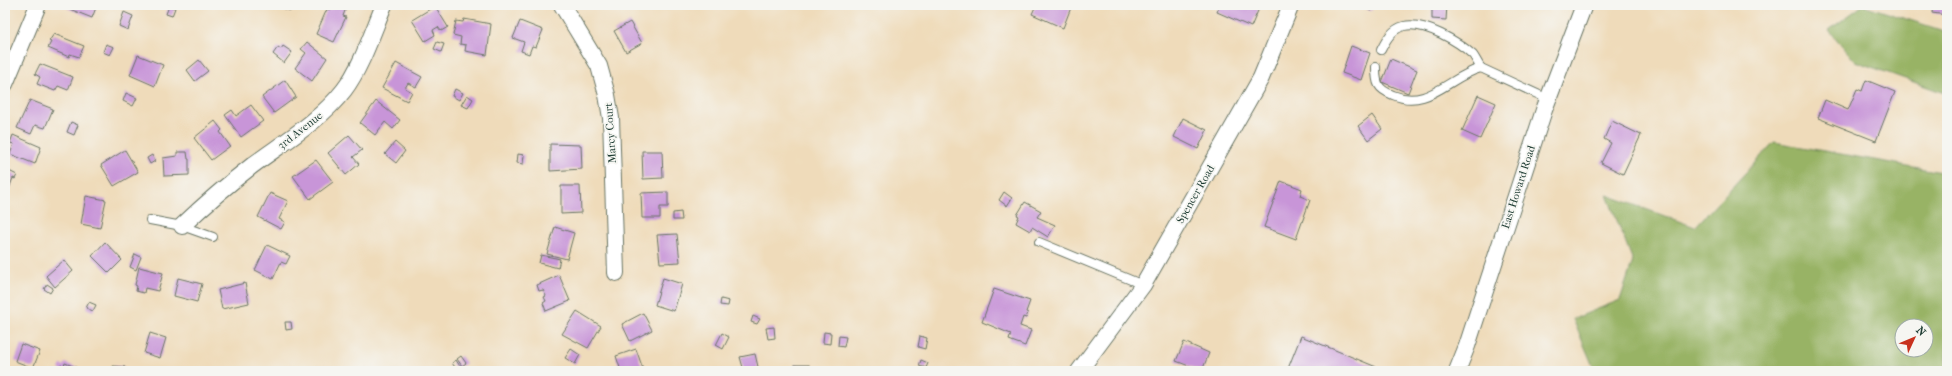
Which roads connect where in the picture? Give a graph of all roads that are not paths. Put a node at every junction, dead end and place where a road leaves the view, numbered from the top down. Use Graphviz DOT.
graph roads {
  1 [pos="38,5"];
  2 [pos="384,5"];
  3 [pos="562,5"];
  4 [pos="1291,5"];
  5 [pos="1584,5"];
  6 [pos="1381,50"];
  7 [pos="1376,66"];
  8 [pos="1480,68"];
  9 [pos="5,84"];
  10 [pos="1548,99"];
  11 [pos="150,220"];
  12 [pos="182,226"];
  13 [pos="213,237"];
  14 [pos="1039,242"];
  15 [pos="616,273"];
  16 [pos="1142,286"];
  17 [pos="1079,371"];
  18 [pos="1457,371"];
  1 -- 9 [label="street"];
  2 -- 12 [label="street, 3rd Avenue"];
  3 -- 15 [label="street, Marcy Court"];
  4 -- 16 [label="street, Spencer Road"];
  5 -- 10 [label="street, East Howard Road"];
  6 -- 8 [label="lane"];
  7 -- 8 [label="lane"];
  8 -- 10 [label="lane"];
  10 -- 18 [label="street, East Howard Road"];
  11 -- 12 [label="lane"];
  12 -- 13 [label="lane"];
  14 -- 16 [label="lane"];
  16 -- 17 [label="street, Spencer Road"];
}
